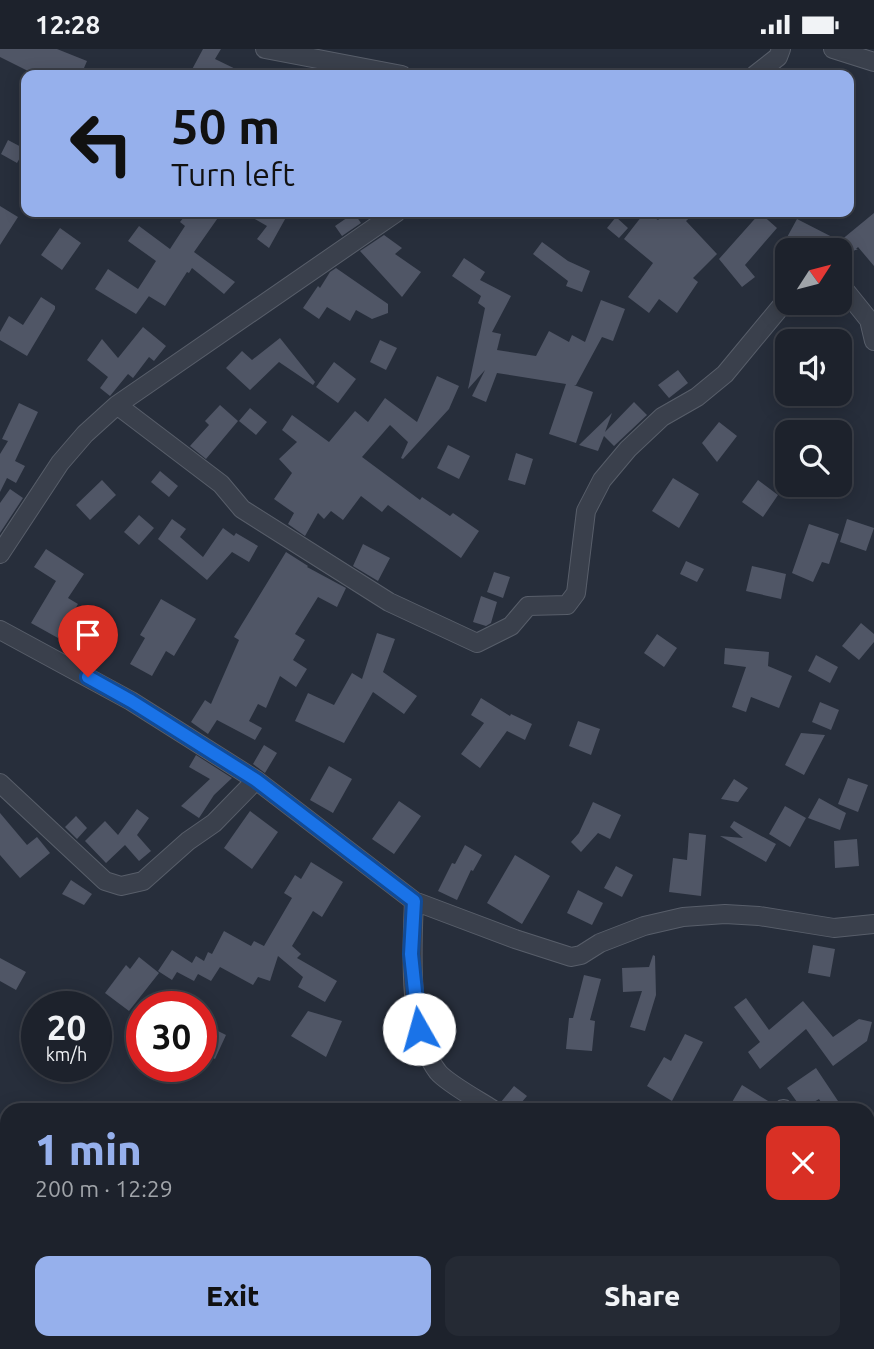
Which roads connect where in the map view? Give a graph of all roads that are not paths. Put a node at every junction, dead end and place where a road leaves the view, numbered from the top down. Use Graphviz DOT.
graph roads {
  1 [pos="265,49"];
  2 [pos="780,49"];
  3 [pos="833,49"];
  4 [pos="874,62"];
  5 [pos="376,70"];
  6 [pos="761,70"];
  7 [pos="390,217"];
  8 [pos="852,299"];
  9 [pos="775,313"];
  10 [pos="874,341"];
  11 [pos="117,405"];
  12 [pos="0,554"];
  13 [pos="0,631"];
  14 [pos="256,780"];
  15 [pos="0,783"];
  16 [pos="414,901"];
  17 [pos="874,924"];
  18 [pos="483,1103"];
  1 -- 5 [label="street"];
  2 -- 6 [label="street"];
  3 -- 4 [label="street"];
  7 -- 11 [label="street"];
  8 -- 10 [label="street"];
  9 -- 11 [label="street"];
  11 -- 12 [label="street"];
  13 -- 14 [label="street"];
  14 -- 15 [label="street"];
  14 -- 16 [label="street"];
  16 -- 17 [label="street"];
  16 -- 18 [label="street"];
}
